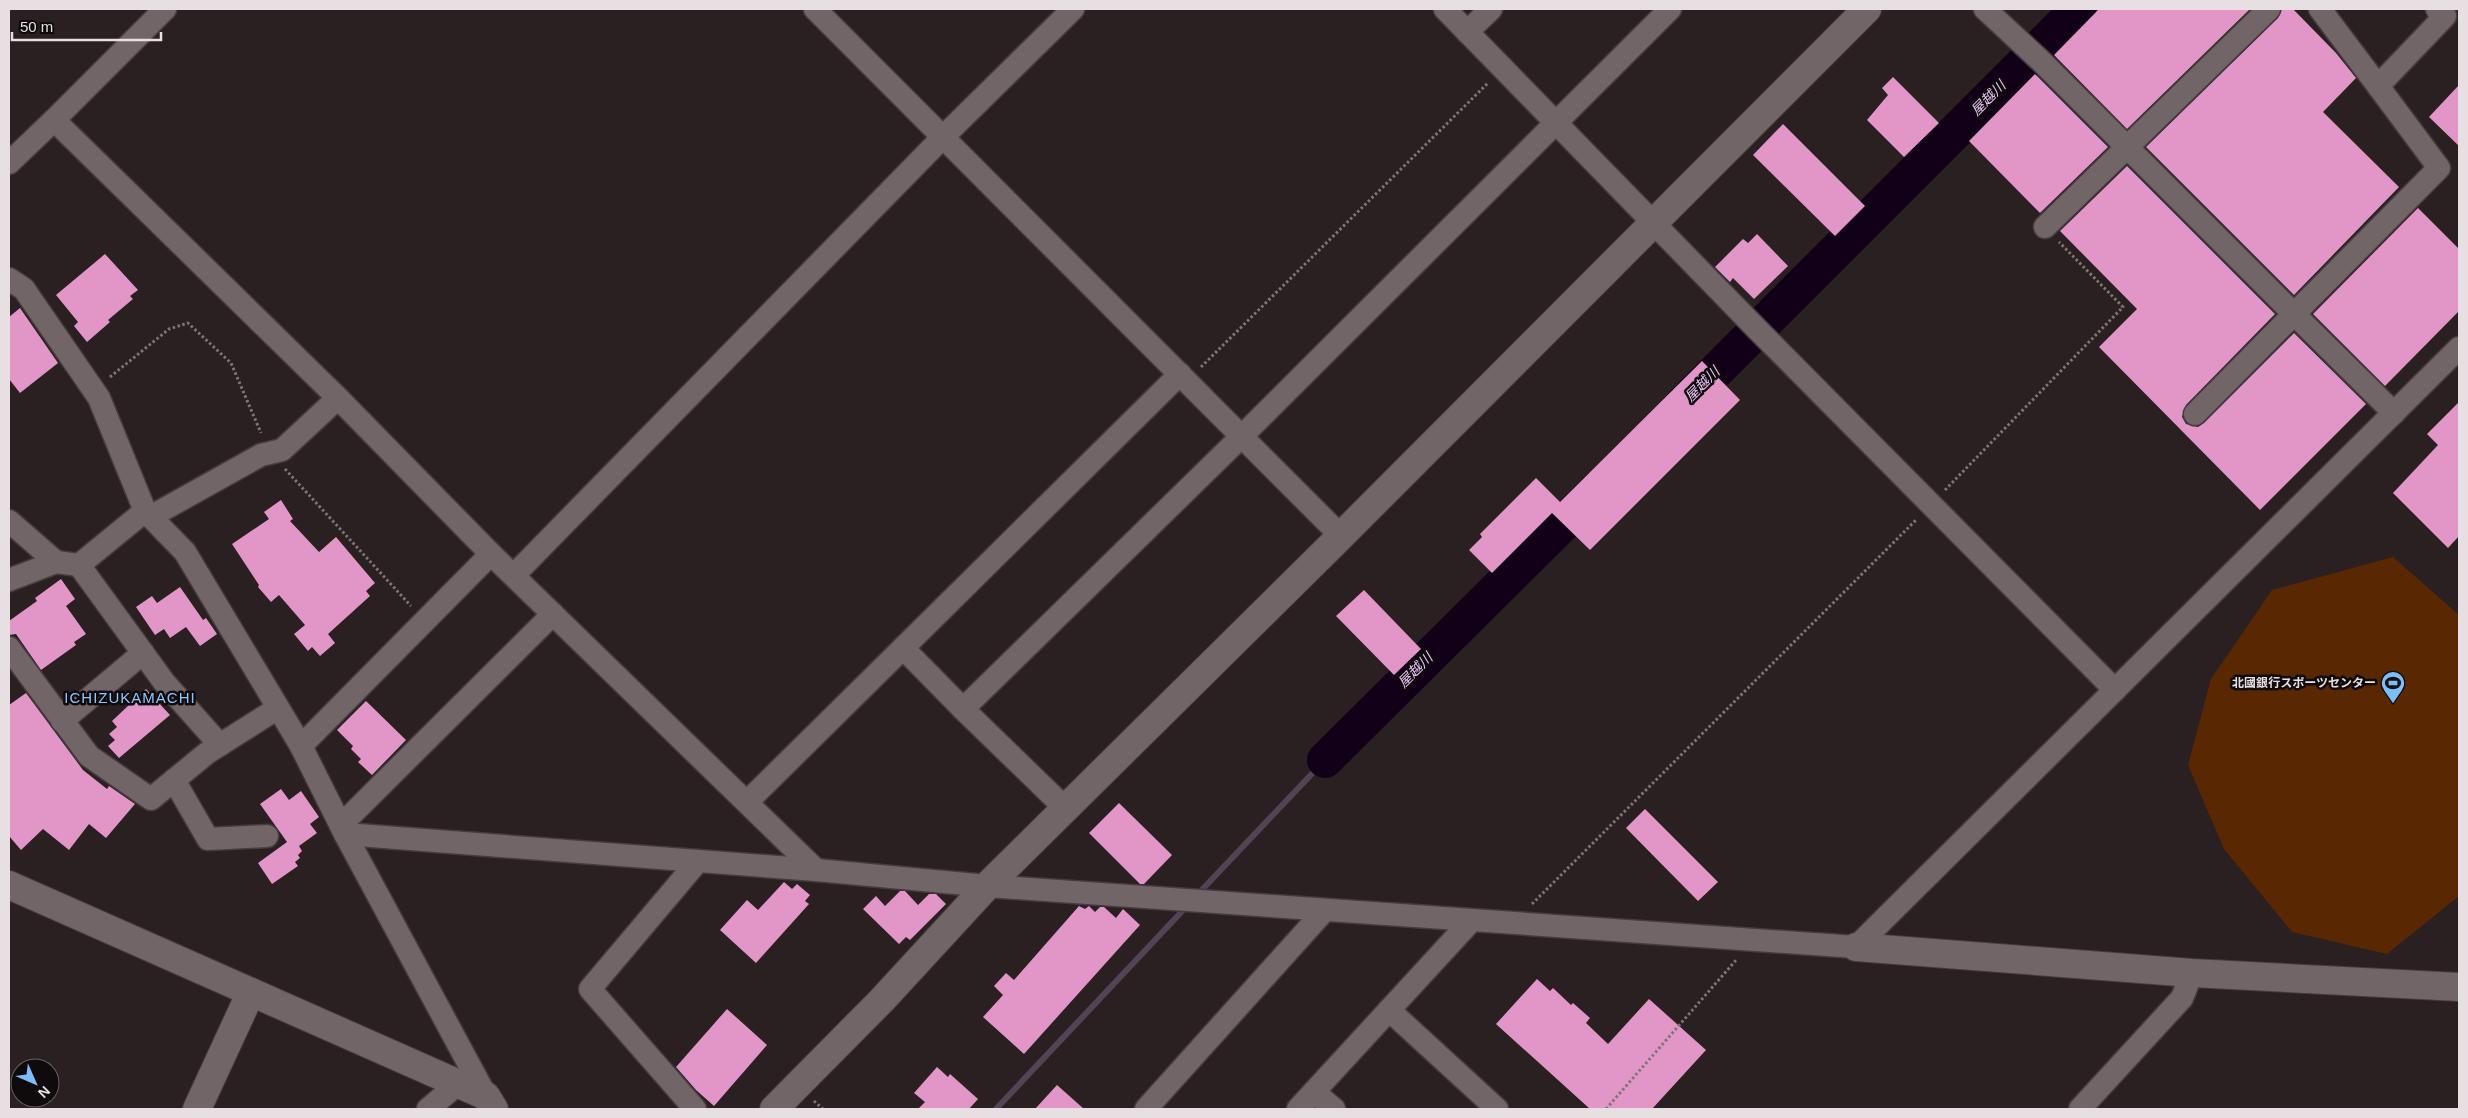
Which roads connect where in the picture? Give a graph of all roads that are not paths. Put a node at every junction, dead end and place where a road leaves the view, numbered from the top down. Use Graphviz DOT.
graph roads {
  1 [pos="165,9"];
  2 [pos="815,9"];
  3 [pos="1073,9"];
  4 [pos="1445,9"];
  5 [pos="1491,9"];
  6 [pos="1670,9"];
  7 [pos="1867,9"];
  8 [pos="1985,9"];
  9 [pos="2269,9"];
  10 [pos="2320,9"];
  11 [pos="2448,16"];
  12 [pos="1468,32"];
  13 [pos="2378,86"];
  14 [pos="54,120"];
  15 [pos="1555,122"];
  16 [pos="943,137"];
  17 [pos="2126,146"];
  18 [pos="9,163"];
  19 [pos="1654,223"];
  20 [pos="2045,227"];
  21 [pos="9,279"];
  22 [pos="2294,314"];
  23 [pos="2459,348"];
  24 [pos="1183,377"];
  25 [pos="338,398"];
  26 [pos="2394,412"];
  27 [pos="2195,414"];
  28 [pos="1242,436"];
  29 [pos="148,514"];
  30 [pos="9,521"];
  31 [pos="1341,536"];
  32 [pos="491,554"];
  33 [pos="56,562"];
  34 [pos="79,565"];
  35 [pos="514,575"];
  36 [pos="9,580"];
  37 [pos="553,614"];
  38 [pos="9,648"];
  39 [pos="903,648"];
  40 [pos="143,653"];
  41 [pos="2115,690"];
  42 [pos="278,708"];
  43 [pos="963,710"];
  44 [pos="62,721"];
  45 [pos="220,745"];
  46 [pos="301,746"];
  47 [pos="174,780"];
  48 [pos="747,802"];
  49 [pos="1065,808"];
  50 [pos="343,829"];
  51 [pos="267,836"];
  52 [pos="698,861"];
  53 [pos="816,870"];
  54 [pos="9,885"];
  55 [pos="987,886"];
  56 [pos="1325,910"];
  57 [pos="1471,921"];
  58 [pos="1856,947"];
  59 [pos="2192,973"];
  60 [pos="2459,987"];
  61 [pos="250,992"];
  62 [pos="1389,1010"];
  63 [pos="458,1084"];
  64 [pos="1314,1092"];
  65 [pos="490,1102"];
  66 [pos="197,1109"];
  67 [pos="428,1109"];
  68 [pos="696,1109"];
  69 [pos="774,1109"];
  70 [pos="1146,1109"];
  71 [pos="1298,1109"];
  72 [pos="1334,1109"];
  73 [pos="1497,1109"];
  74 [pos="2080,1109"];
  1 -- 14 [label="street"];
  2 -- 16 [label="street"];
  3 -- 16 [label="street"];
  4 -- 12 [label="street"];
  5 -- 12 [label="street"];
  6 -- 15 [label="street"];
  7 -- 19 [label="street"];
  8 -- 17 [label="street"];
  9 -- 17 [label="street"];
  10 -- 13 [label="street"];
  11 -- 13 [label="street"];
  12 -- 15 [label="street"];
  13 -- 22 [label="street"];
  14 -- 18 [label="street"];
  14 -- 25 [label="street"];
  15 -- 19 [label="street"];
  15 -- 28 [label="street"];
  16 -- 24 [label="street"];
  16 -- 35 [label="street"];
  17 -- 20 [label="street"];
  17 -- 22 [label="street"];
  19 -- 31 [label="street"];
  19 -- 41 [label="street"];
  21 -- 29 [label="street"];
  22 -- 26 [label="street"];
  22 -- 27 [label="street"];
  23 -- 26 [label="street"];
  24 -- 28 [label="street"];
  24 -- 39 [label="street"];
  25 -- 29 [label="street"];
  25 -- 32 [label="street"];
  26 -- 41 [label="street"];
  28 -- 31 [label="street"];
  28 -- 43 [label="street"];
  29 -- 34 [label="street"];
  29 -- 42 [label="street"];
  30 -- 33 [label="street"];
  31 -- 49 [label="street"];
  32 -- 35 [label="street"];
  32 -- 46 [label="street"];
  33 -- 34 [label="street"];
  33 -- 36 [label="street"];
  34 -- 40 [label="street"];
  35 -- 37 [label="street"];
  37 -- 48 [label="street"];
  37 -- 50 [label="street"];
  38 -- 44 [label="street"];
  39 -- 43 [label="street"];
  39 -- 48 [label="street"];
  40 -- 44 [label="street"];
  40 -- 45 [label="street"];
  41 -- 58 [label="street"];
  42 -- 45 [label="street"];
  42 -- 46 [label="street"];
  43 -- 49 [label="street"];
  44 -- 47 [label="street"];
  45 -- 47 [label="street"];
  46 -- 50 [label="street"];
  47 -- 51 [label="street"];
  48 -- 53 [label="street"];
  49 -- 55 [label="street"];
  50 -- 52 [label="street"];
  50 -- 65 [label="street"];
  52 -- 53 [label="street"];
  52 -- 68 [label="street"];
  53 -- 55 [label="street"];
  54 -- 61 [label="street"];
  55 -- 56 [label="street"];
  55 -- 69 [label="street"];
  56 -- 57 [label="street"];
  56 -- 70 [label="street"];
  57 -- 58 [label="street"];
  57 -- 62 [label="street"];
  58 -- 59 [label="street"];
  59 -- 60 [label="street"];
  59 -- 74 [label="street"];
  61 -- 63 [label="street"];
  61 -- 66 [label="street"];
  62 -- 64 [label="street"];
  62 -- 73 [label="street"];
  63 -- 65 [label="street"];
  63 -- 67 [label="street"];
  64 -- 71 [label="street"];
  64 -- 72 [label="street"];
}
